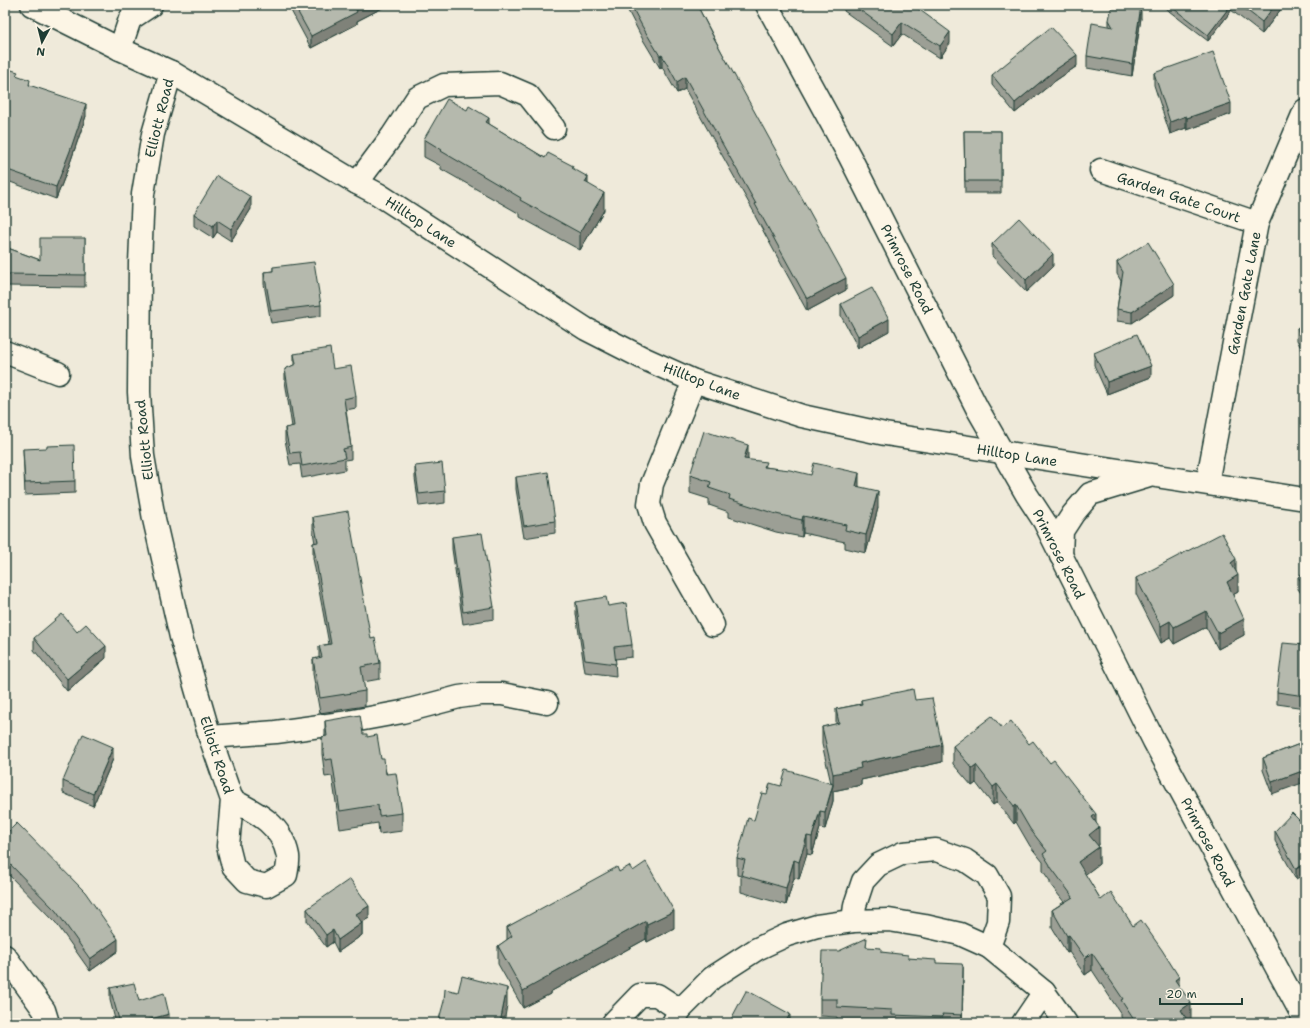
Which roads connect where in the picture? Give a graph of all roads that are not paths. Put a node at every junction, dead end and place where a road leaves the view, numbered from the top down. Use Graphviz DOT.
graph roads {
  1 [pos="32,5"];
  2 [pos="151,5"];
  3 [pos="767,5"];
  4 [pos="120,49"];
  5 [pos="171,72"];
  6 [pos="1305,110"];
  7 [pos="554,128"];
  8 [pos="1101,170"];
  9 [pos="357,183"];
  10 [pos="1257,223"];
  11 [pos="5,352"];
  12 [pos="58,373"];
  13 [pos="694,381"];
  14 [pos="1002,453"];
  15 [pos="1151,475"];
  16 [pos="1207,483"];
  17 [pos="1305,499"];
  18 [pos="1061,557"];
  19 [pos="713,625"];
  20 [pos="547,703"];
  21 [pos="210,737"];
  22 [pos="232,800"];
  23 [pos="853,921"];
  24 [pos="988,947"];
  25 [pos="5,956"];
  26 [pos="1044,992"];
  27 [pos="677,1016"];
  28 [pos="1305,1020"];
  29 [pos="48,1023"];
  30 [pos="613,1023"];
  31 [pos="1023,1023"];
  32 [pos="1066,1023"];
  1 -- 4 [label="street, Hilltop Lane"];
  2 -- 4 [label="street"];
  3 -- 14 [label="street, Primrose Road"];
  4 -- 5 [label="street, Hilltop Lane"];
  5 -- 9 [label="street, Hilltop Lane"];
  5 -- 21 [label="street, Elliott Road"];
  6 -- 10 [label="street, Garden Gate Lane"];
  7 -- 9 [label="street"];
  8 -- 10 [label="street, Garden Gate Court"];
  9 -- 13 [label="street, Hilltop Lane"];
  10 -- 16 [label="street, Garden Gate Lane"];
  11 -- 12 [label="street"];
  13 -- 14 [label="street, Hilltop Lane"];
  13 -- 19 [label="street"];
  14 -- 15 [label="street, Hilltop Lane"];
  14 -- 18 [label="street, Primrose Road"];
  15 -- 16 [label="street, Hilltop Lane"];
  15 -- 18 [label="street"];
  16 -- 17 [label="street, Hilltop Lane"];
  18 -- 28 [label="street, Primrose Road"];
  20 -- 21 [label="street"];
  21 -- 22 [label="street, Elliott Road"];
  23 -- 24 [label="street"];
  23 -- 24 [label="street"];
  23 -- 27 [label="street"];
  24 -- 26 [label="street"];
  25 -- 29 [label="street"];
  26 -- 31 [label="street"];
  26 -- 32 [label="street"];
  27 -- 30 [label="street"];
}
